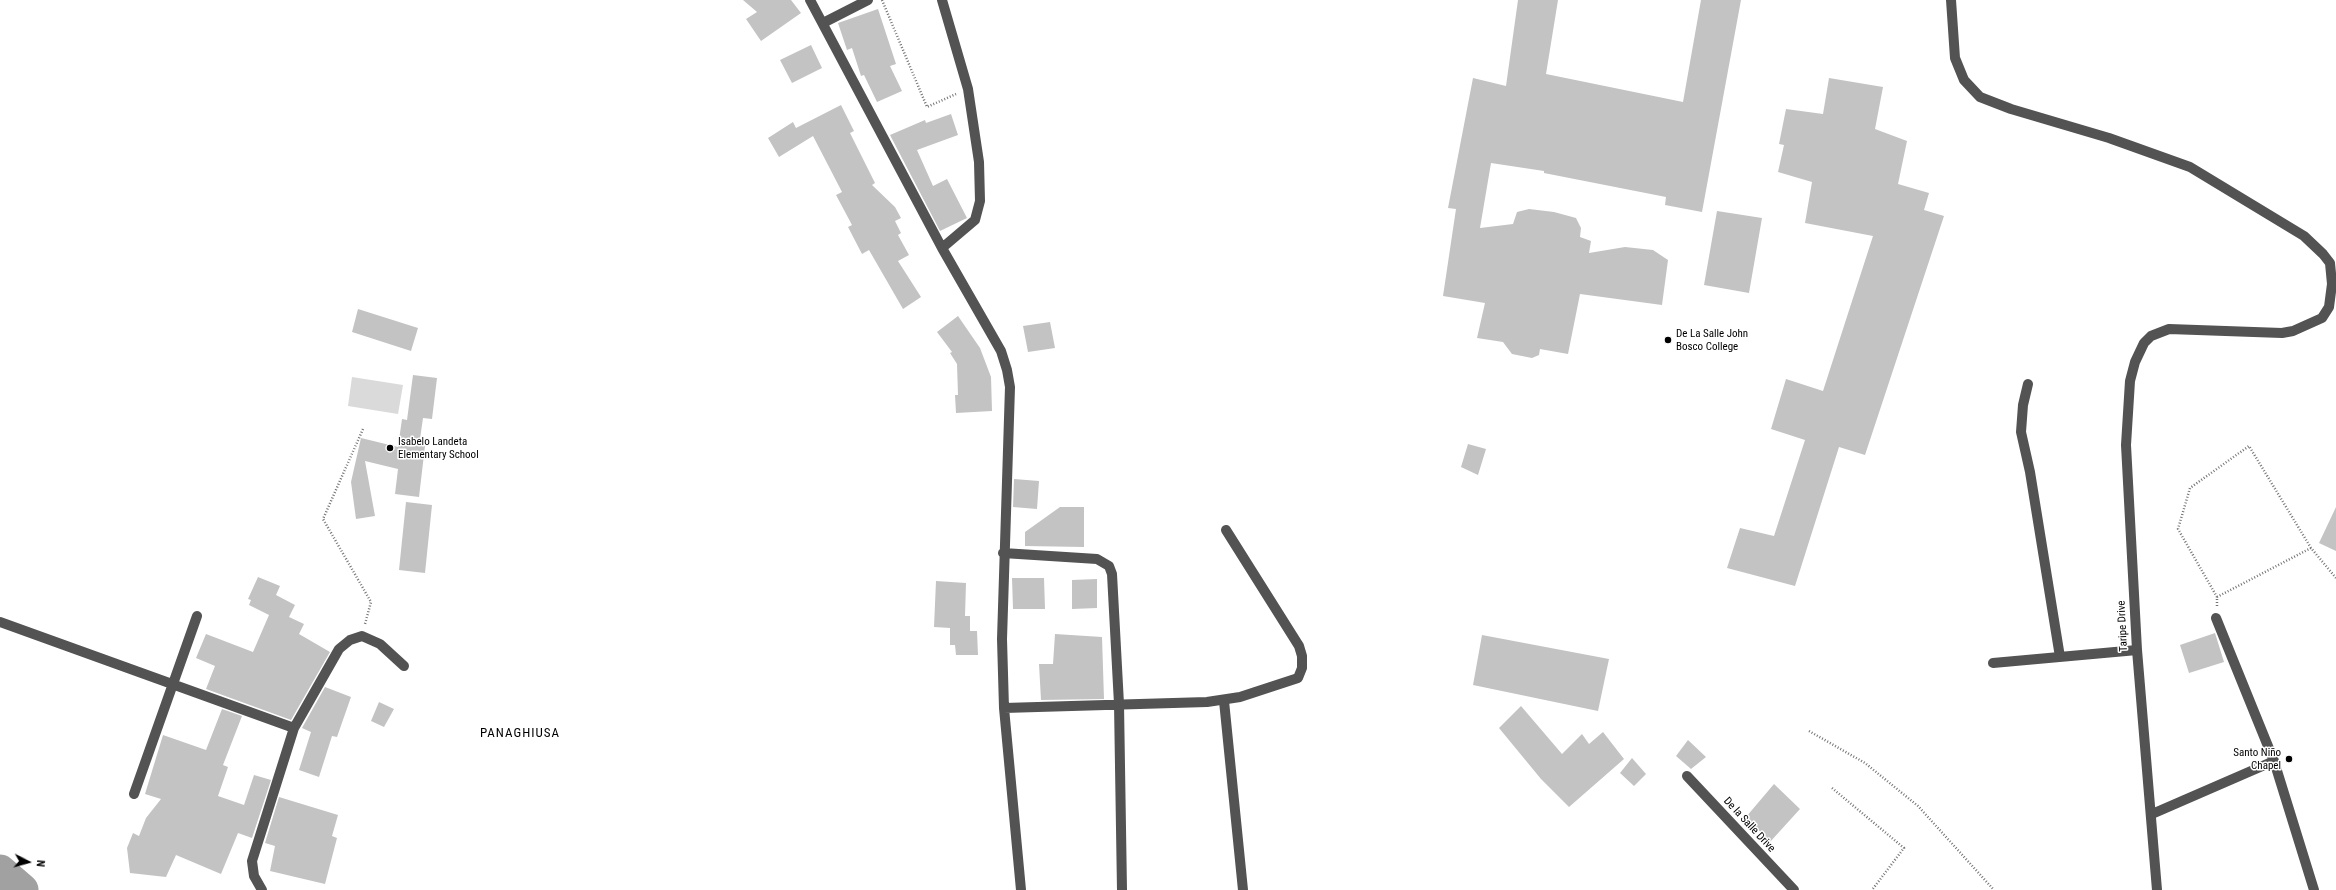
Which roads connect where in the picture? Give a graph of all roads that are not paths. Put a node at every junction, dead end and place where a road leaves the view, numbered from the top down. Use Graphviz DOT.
graph roads {
  1 [pos="810,0"];
  2 [pos="868,0"];
  3 [pos="942,0"];
  4 [pos="1952,0"];
  5 [pos="823,23"];
  6 [pos="942,248"];
  7 [pos="2028,384"];
  8 [pos="1226,530"];
  9 [pos="1003,553"];
  10 [pos="197,616"];
  11 [pos="2216,618"];
  12 [pos="0,622"];
  13 [pos="2137,650"];
  14 [pos="2060,657"];
  15 [pos="1992,663"];
  16 [pos="404,666"];
  17 [pos="173,683"];
  18 [pos="1224,700"];
  19 [pos="1119,704"];
  20 [pos="1004,708"];
  21 [pos="294,728"];
  22 [pos="2274,761"];
  23 [pos="1687,776"];
  24 [pos="134,794"];
  25 [pos="2152,814"];
  26 [pos="262,890"];
  27 [pos="1021,890"];
  28 [pos="1122,890"];
  29 [pos="1243,890"];
  30 [pos="1794,890"];
  31 [pos="2157,890"];
  32 [pos="2314,890"];
  1 -- 5 [label="street"];
  2 -- 5 [label="street"];
  3 -- 6 [label="street"];
  4 -- 13 [label="street, Taripe Drive"];
  5 -- 6 [label="street"];
  6 -- 9 [label="street"];
  7 -- 14 [label="street"];
  8 -- 18 [label="street"];
  9 -- 19 [label="street"];
  9 -- 20 [label="street"];
  10 -- 17 [label="street"];
  11 -- 22 [label="street"];
  12 -- 17 [label="street"];
  13 -- 14 [label="street"];
  13 -- 25 [label="street, Taripe Drive"];
  14 -- 15 [label="street"];
  16 -- 21 [label="street"];
  17 -- 21 [label="street"];
  17 -- 24 [label="street"];
  18 -- 19 [label="street"];
  18 -- 29 [label="street"];
  19 -- 20 [label="street"];
  19 -- 28 [label="street"];
  20 -- 27 [label="street"];
  21 -- 26 [label="street"];
  22 -- 25 [label="street"];
  22 -- 32 [label="street"];
  23 -- 30 [label="street, De la Salle Drive"];
  25 -- 31 [label="street, Taripe Drive"];
}
